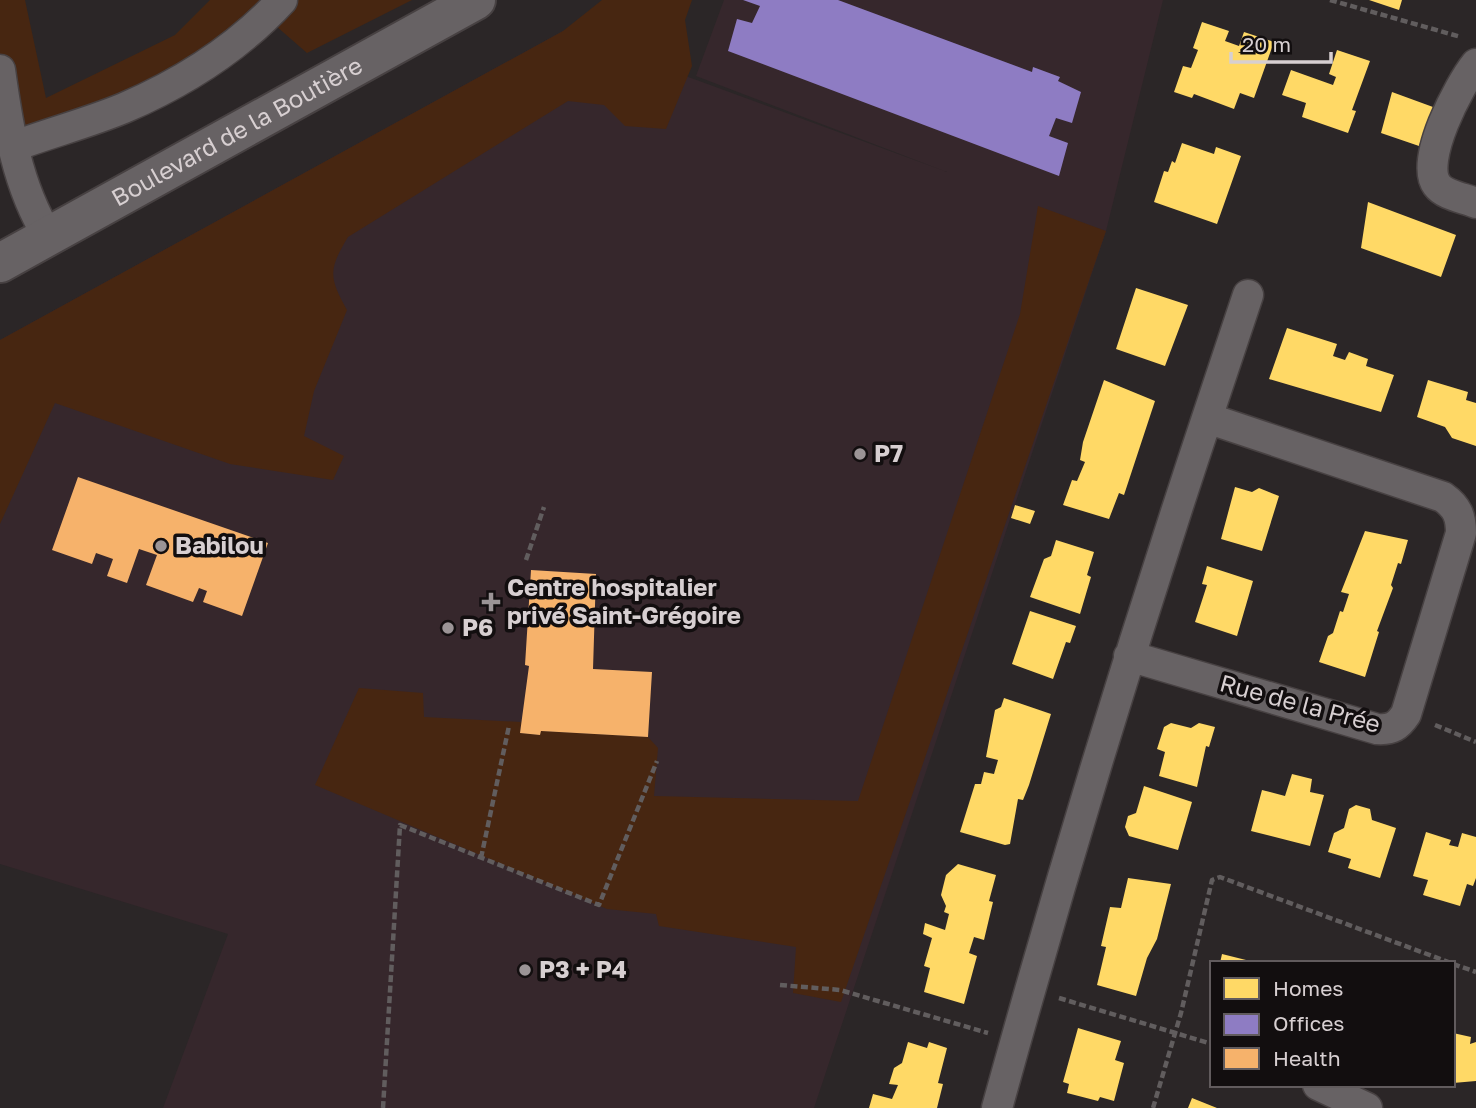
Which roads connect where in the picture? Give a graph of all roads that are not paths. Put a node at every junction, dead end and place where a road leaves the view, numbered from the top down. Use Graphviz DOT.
graph roads {
  1 [pos="282,0"];
  2 [pos="476,0"];
  3 [pos="1476,64"];
  4 [pos="0,70"];
  5 [pos="12,147"];
  6 [pos="1476,202"];
  7 [pos="48,236"];
  8 [pos="0,263"];
  9 [pos="1248,295"];
  10 [pos="1207,418"];
  11 [pos="1129,656"];
  12 [pos="1322,1087"];
  13 [pos="997,1108"];
  14 [pos="1367,1108"];
  1 -- 5 [label="street"];
  2 -- 7 [label="street, Boulevard de la Boutière"];
  3 -- 6 [label="street"];
  4 -- 5 [label="street"];
  5 -- 7 [label="street"];
  7 -- 8 [label="street, Boulevard de la Boutière"];
  9 -- 10 [label="street"];
  10 -- 11 [label="street"];
  10 -- 11 [label="street, Rue de la Prée"];
  11 -- 13 [label="street"];
  12 -- 14 [label="street"];
}
